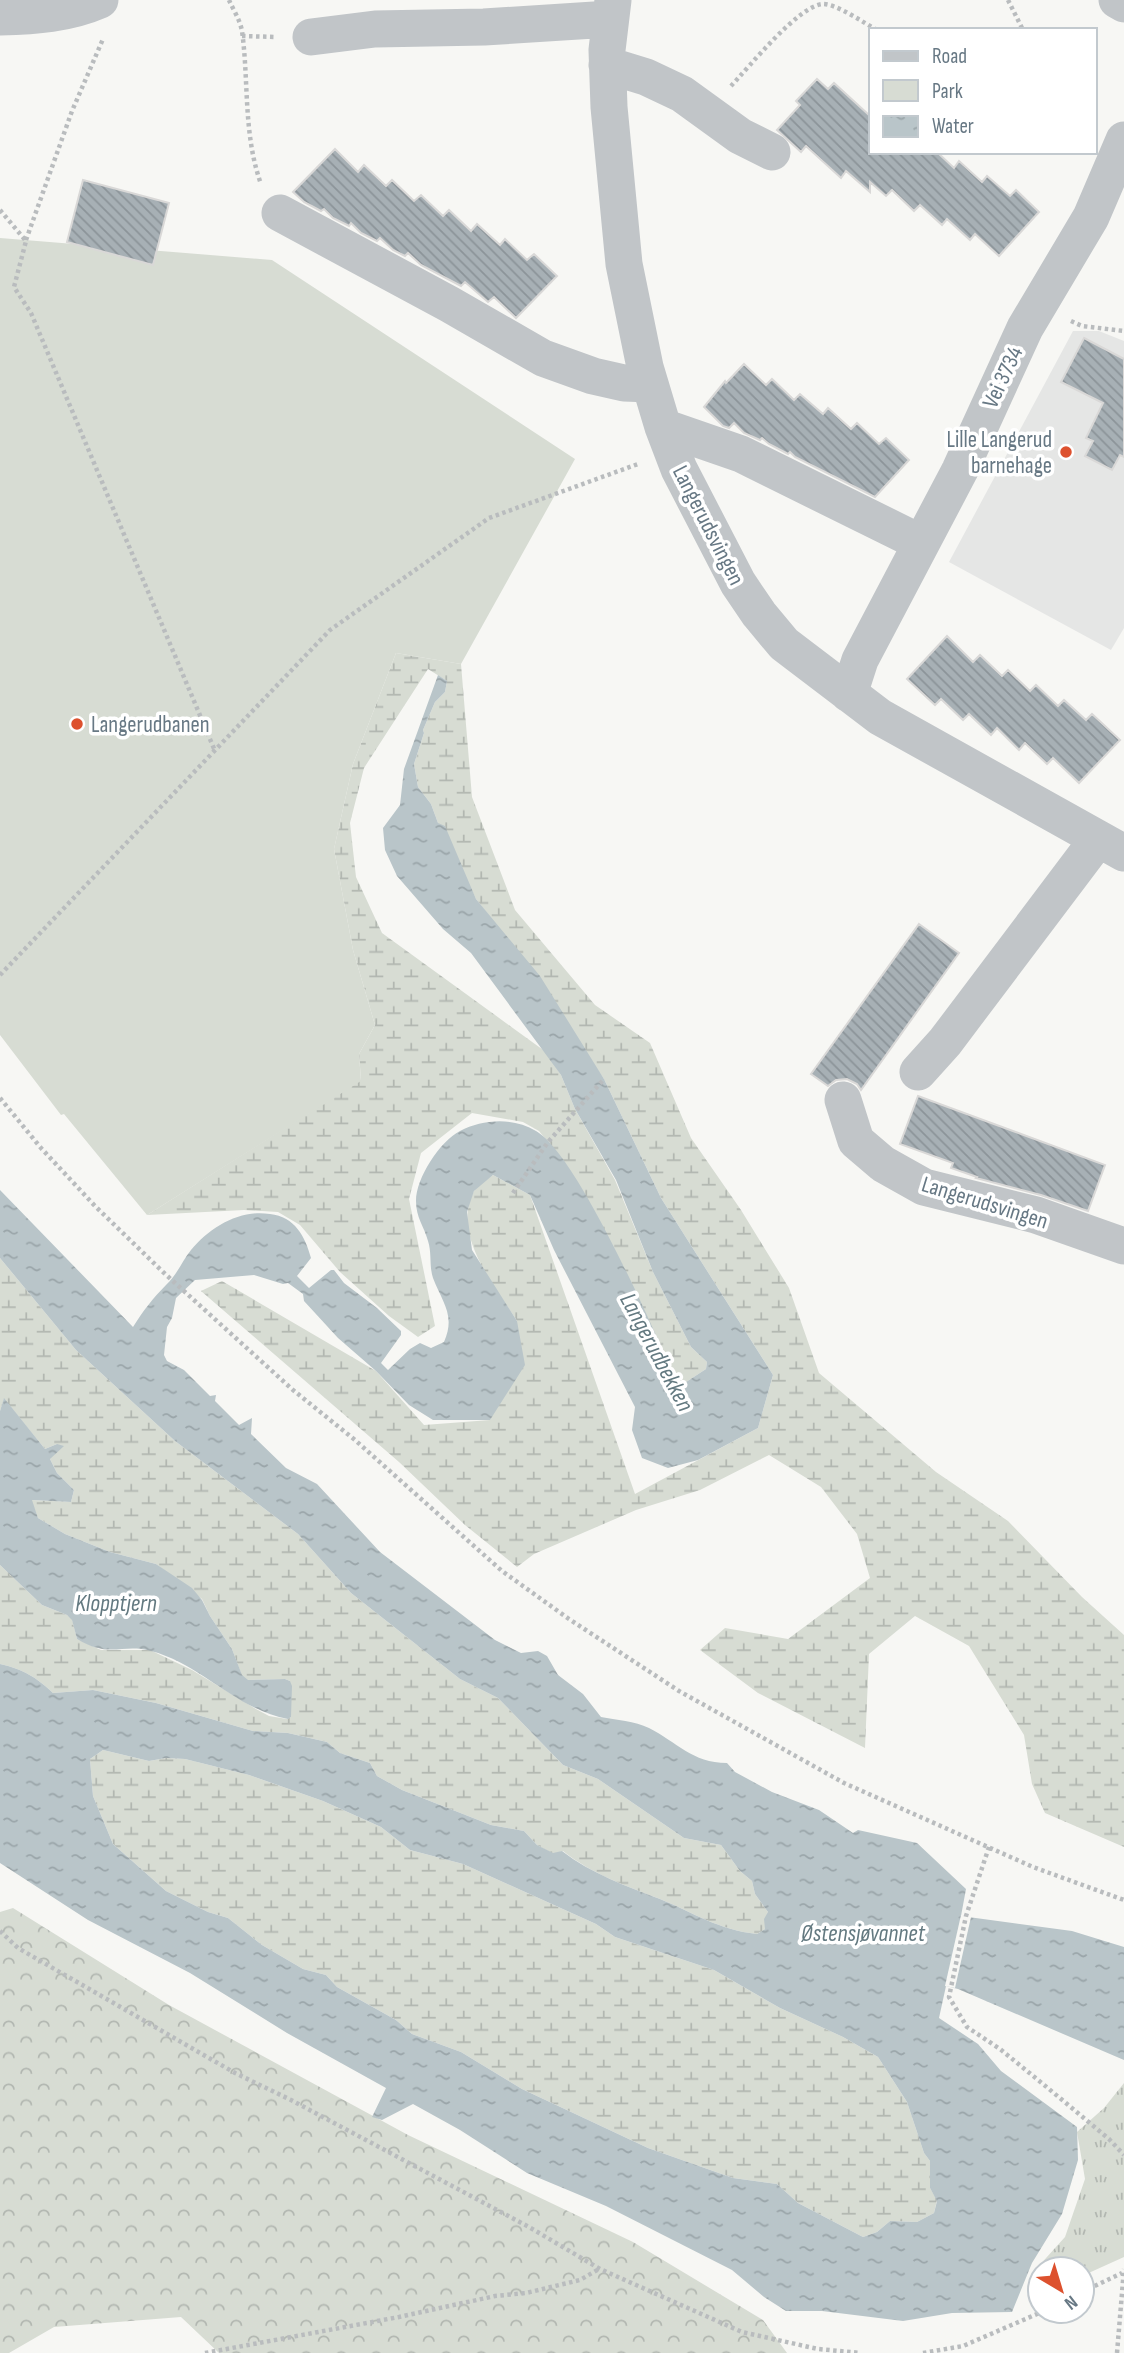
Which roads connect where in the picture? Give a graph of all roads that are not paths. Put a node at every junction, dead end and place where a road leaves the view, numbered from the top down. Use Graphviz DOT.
graph roads {
  1 [pos="100,0"];
  2 [pos="1117,0"];
  3 [pos="1124,4"];
  4 [pos="612,10"];
  5 [pos="0,17"];
  6 [pos="311,37"];
  7 [pos="607,65"];
  8 [pos="1124,140"];
  9 [pos="772,152"];
  10 [pos="1112,205"];
  11 [pos="280,213"];
  12 [pos="650,384"];
  13 [pos="667,439"];
  14 [pos="921,543"];
  15 [pos="849,694"];
  16 [pos="1111,846"];
  17 [pos="918,1072"];
  18 [pos="843,1100"];
  19 [pos="1124,1246"];
  1 -- 5 [label="street"];
  2 -- 3 [label="street"];
  4 -- 6 [label="street"];
  4 -- 7 [label="street, Langerudsvingen"];
  7 -- 9 [label="street"];
  7 -- 12 [label="street, Langerudsvingen"];
  8 -- 10 [label="street, Vei 3734"];
  10 -- 14 [label="street, Vei 3734"];
  11 -- 12 [label="street"];
  12 -- 13 [label="street, Langerudsvingen"];
  13 -- 14 [label="street"];
  13 -- 15 [label="street, Langerudsvingen"];
  14 -- 15 [label="street, Vei 3734"];
  15 -- 16 [label="street, Langerudsvingen"];
  16 -- 17 [label="street"];
  18 -- 19 [label="street, Langerudsvingen"];
}
